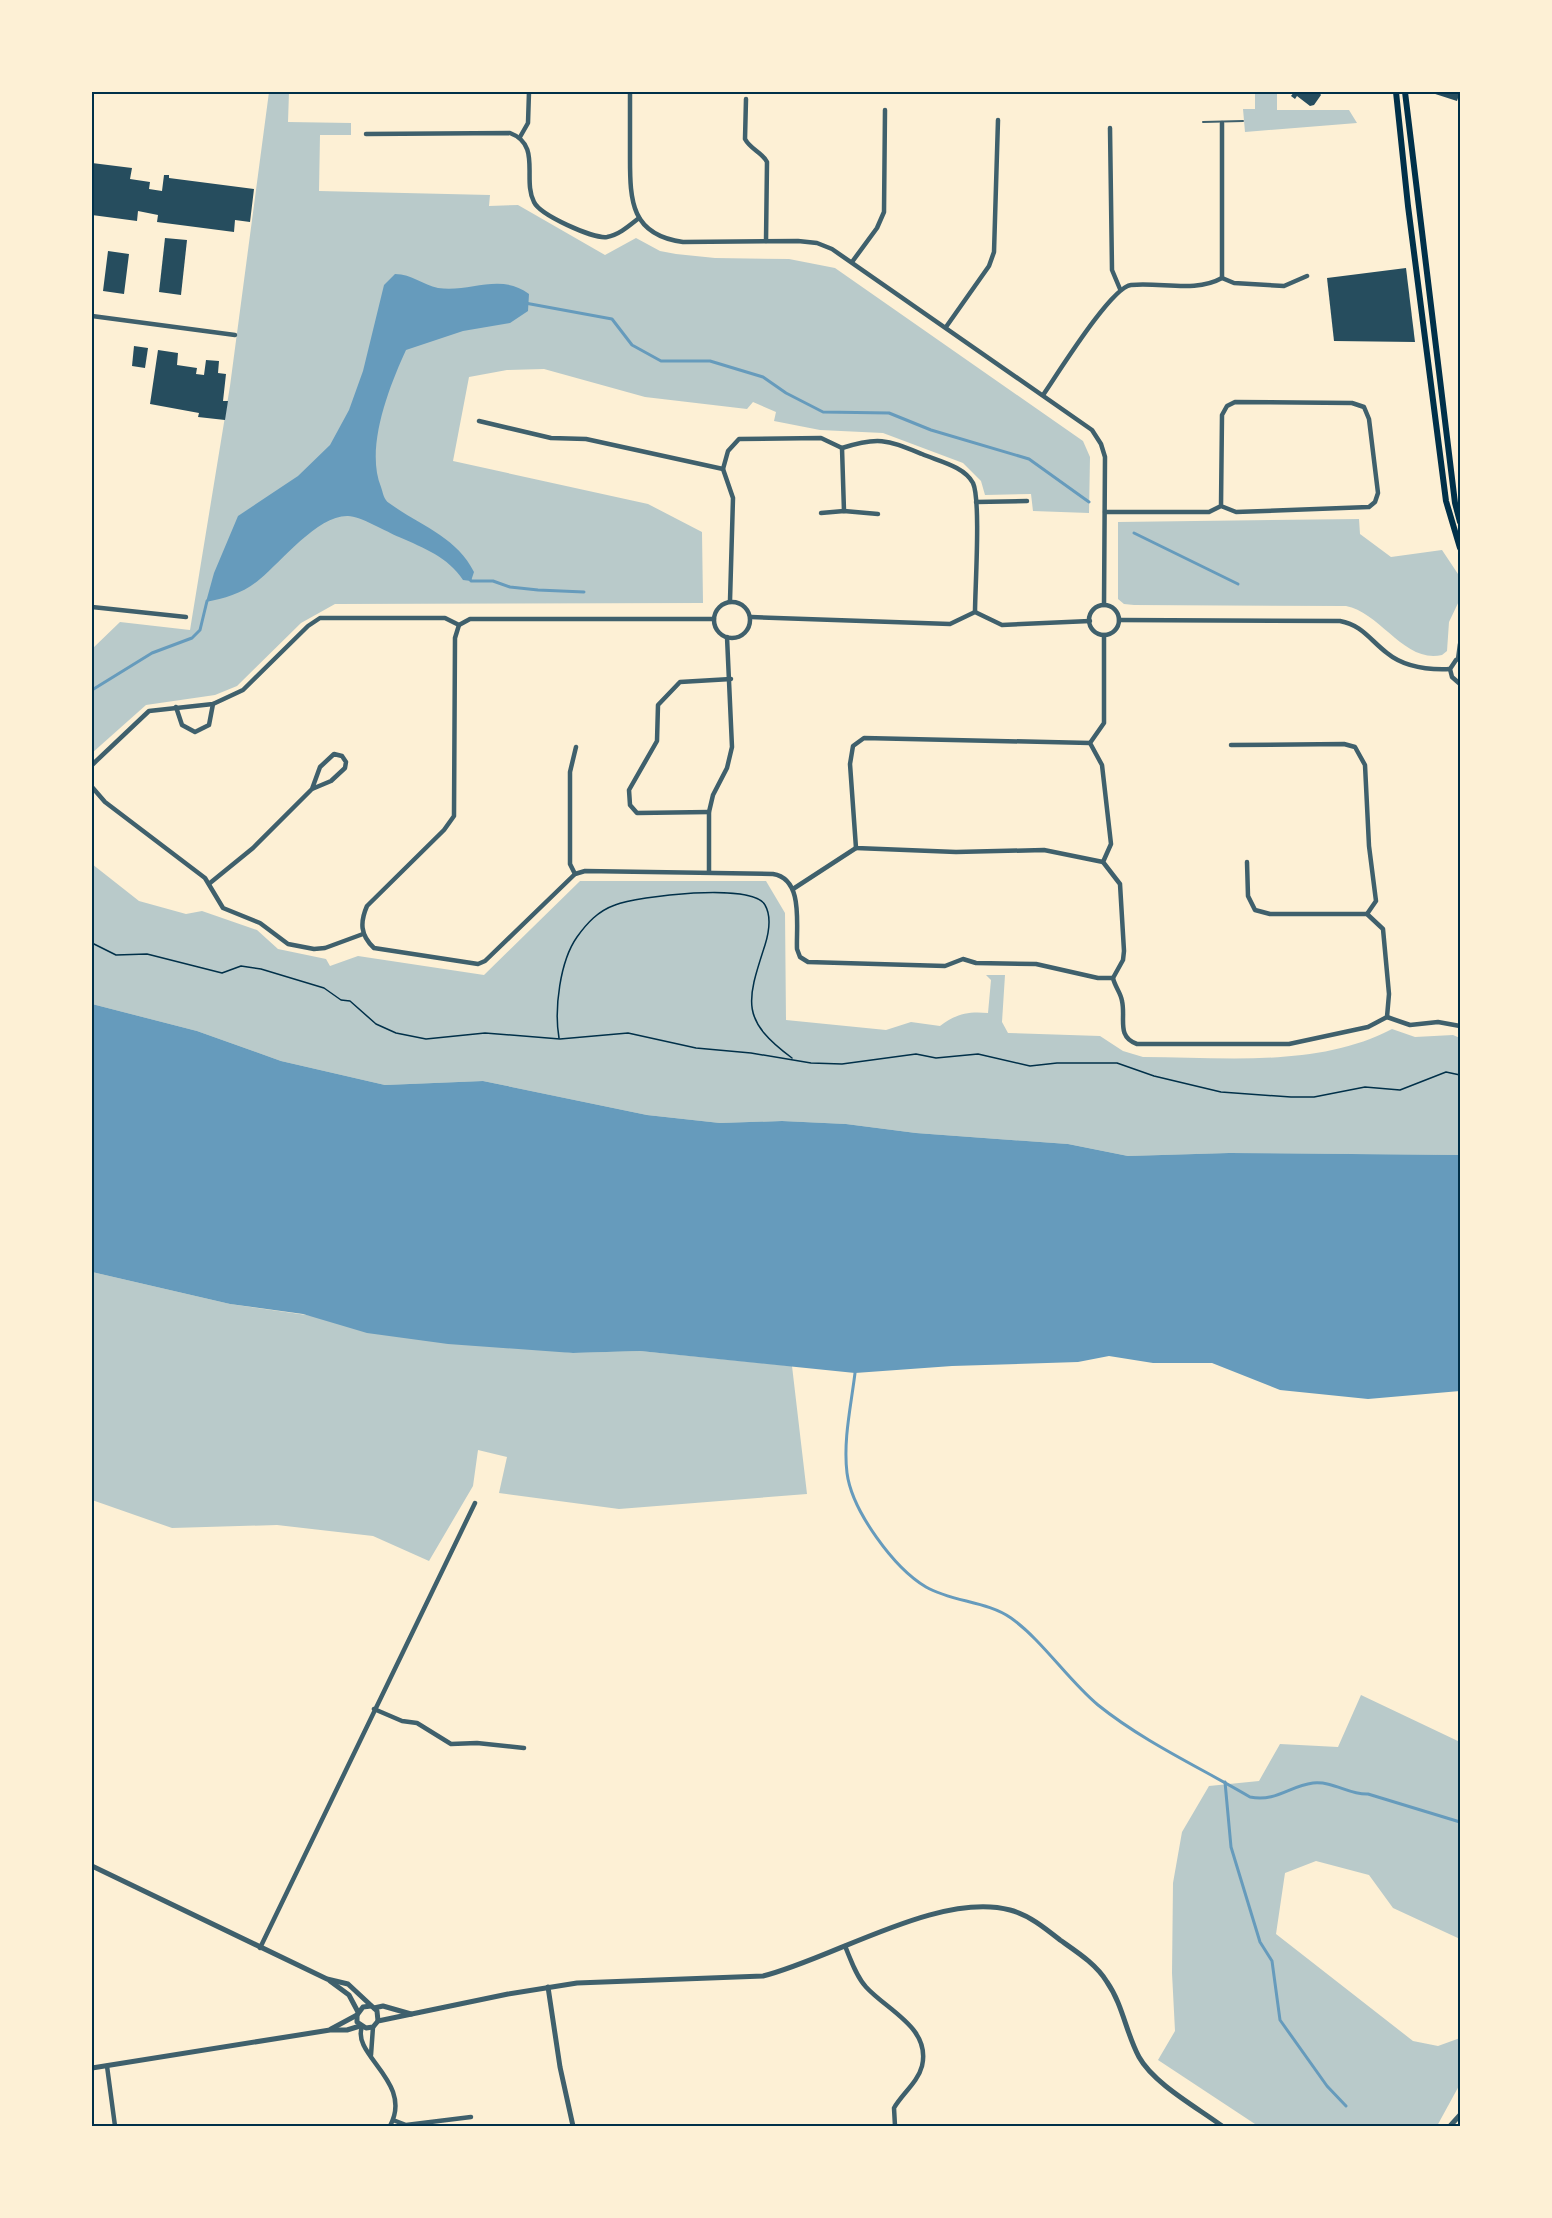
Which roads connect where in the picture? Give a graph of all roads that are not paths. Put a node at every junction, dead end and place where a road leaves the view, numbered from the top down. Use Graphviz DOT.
graph roads {
  1 [pos="529,92"];
  2 [pos="630,92"];
  3 [pos="1396,92"];
  4 [pos="1405,92"];
  5 [pos="746,99"];
  6 [pos="885,110"];
  7 [pos="998,120"];
  8 [pos="1243,121"];
  9 [pos="1203,122"];
  10 [pos="1222,123"];
  11 [pos="1110,128"];
  12 [pos="366,134"];
  13 [pos="520,137"];
  14 [pos="639,218"];
  15 [pos="766,241"];
  16 [pos="852,262"];
  17 [pos="1306,276"];
  18 [pos="1222,278"];
  19 [pos="1120,289"];
  20 [pos="92,316"];
  21 [pos="946,327"];
  22 [pos="235,335"];
  23 [pos="1043,395"];
  24 [pos="479,421"];
  25 [pos="842,448"];
  26 [pos="723,469"];
  27 [pos="1027,501"];
  28 [pos="976,502"];
  29 [pos="1221,506"];
  30 [pos="844,511"];
  31 [pos="1105,512"];
  32 [pos="821,513"];
  33 [pos="878,514"];
  34 [pos="1461,522"];
  35 [pos="1461,548"];
  36 [pos="730,601"];
  37 [pos="1104,605"];
  38 [pos="92,607"];
  39 [pos="975,612"];
  40 [pos="186,617"];
  41 [pos="751,617"];
  42 [pos="714,619"];
  43 [pos="1119,620"];
  44 [pos="1090,621"];
  45 [pos="459,625"];
  46 [pos="1104,635"];
  47 [pos="727,637"];
  48 [pos="1461,644"];
  49 [pos="1459,658"];
  50 [pos="1450,669"];
  51 [pos="731,679"];
  52 [pos="1461,684"];
  53 [pos="213,704"];
  54 [pos="176,707"];
  55 [pos="1090,743"];
  56 [pos="1231,745"];
  57 [pos="576,747"];
  58 [pos="92,765"];
  59 [pos="92,787"];
  60 [pos="312,789"];
  61 [pos="709,812"];
  62 [pos="856,848"];
  63 [pos="1103,862"];
  64 [pos="1247,862"];
  65 [pos="709,871"];
  66 [pos="575,874"];
  67 [pos="210,883"];
  68 [pos="793,889"];
  69 [pos="1367,914"];
  70 [pos="363,934"];
  71 [pos="1113,978"];
  72 [pos="1387,1017"];
  73 [pos="1461,1026"];
  74 [pos="475,1503"];
  75 [pos="374,1709"];
  76 [pos="524,1748"];
  77 [pos="92,1866"];
  78 [pos="845,1946"];
  79 [pos="260,1948"];
  80 [pos="327,1979"];
  81 [pos="548,1987"];
  82 [pos="372,2007"];
  83 [pos="357,2013"];
  84 [pos="411,2014"];
  85 [pos="378,2021"];
  86 [pos="361,2026"];
  87 [pos="373,2027"];
  88 [pos="330,2030"];
  89 [pos="371,2055"];
  90 [pos="107,2066"];
  91 [pos="92,2068"];
  92 [pos="1461,2115"];
  93 [pos="471,2117"];
  94 [pos="393,2120"];
  95 [pos="115,2127"];
  96 [pos="390,2127"];
  97 [pos="573,2127"];
  98 [pos="895,2127"];
  99 [pos="1222,2127"];
  100 [pos="1450,2127"];
  1 -- 13 [label="street"];
  2 -- 14 [label="street"];
  3 -- 35 [label="main road"];
  4 -- 34 [label="main road"];
  5 -- 15 [label="street"];
  6 -- 16 [label="street"];
  7 -- 21 [label="street"];
  8 -- 10 [label="lane"];
  9 -- 10 [label="lane"];
  10 -- 18 [label="street"];
  11 -- 19 [label="street"];
  12 -- 13 [label="street"];
  13 -- 14 [label="street"];
  14 -- 15 [label="street"];
  15 -- 16 [label="street"];
  16 -- 21 [label="street"];
  17 -- 18 [label="street"];
  18 -- 19 [label="street"];
  19 -- 23 [label="street"];
  20 -- 22 [label="street"];
  21 -- 23 [label="street"];
  23 -- 31 [label="street"];
  24 -- 26 [label="street"];
  25 -- 26 [label="street"];
  25 -- 28 [label="street"];
  25 -- 30 [label="street"];
  26 -- 36 [label="street"];
  27 -- 28 [label="street"];
  28 -- 39 [label="street"];
  29 -- 29 [label="street"];
  29 -- 31 [label="street"];
  30 -- 32 [label="street"];
  30 -- 33 [label="street"];
  31 -- 37 [label="street"];
  36 -- 41 [label="street"];
  36 -- 42 [label="street"];
  37 -- 43 [label="street"];
  37 -- 44 [label="street"];
  38 -- 40 [label="street"];
  39 -- 41 [label="street"];
  39 -- 44 [label="street"];
  41 -- 47 [label="street"];
  42 -- 45 [label="street"];
  42 -- 47 [label="street"];
  43 -- 46 [label="street"];
  43 -- 50 [label="street"];
  44 -- 46 [label="street"];
  45 -- 53 [label="street"];
  45 -- 70 [label="street"];
  46 -- 55 [label="street"];
  47 -- 51 [label="street"];
  48 -- 49 [label="street"];
  49 -- 50 [label="street"];
  50 -- 52 [label="street"];
  51 -- 61 [label="street"];
  51 -- 61 [label="street"];
  53 -- 54 [label="street"];
  53 -- 54 [label="street"];
  54 -- 58 [label="street"];
  55 -- 62 [label="street"];
  55 -- 63 [label="street"];
  56 -- 69 [label="street"];
  57 -- 66 [label="street"];
  59 -- 67 [label="street"];
  60 -- 60 [label="street"];
  60 -- 67 [label="street"];
  61 -- 65 [label="street"];
  62 -- 63 [label="street"];
  62 -- 68 [label="street"];
  63 -- 71 [label="street"];
  64 -- 69 [label="street"];
  65 -- 66 [label="street"];
  65 -- 68 [label="street"];
  66 -- 70 [label="street"];
  67 -- 70 [label="street"];
  68 -- 71 [label="street"];
  69 -- 72 [label="street"];
  71 -- 72 [label="street"];
  72 -- 73 [label="street"];
  74 -- 75 [label="street"];
  75 -- 76 [label="street"];
  75 -- 79 [label="street"];
  77 -- 79 [label="street"];
  78 -- 81 [label="street"];
  78 -- 98 [label="street"];
  78 -- 99 [label="street"];
  79 -- 80 [label="street"];
  80 -- 82 [label="street"];
  80 -- 83 [label="street"];
  81 -- 84 [label="street"];
  81 -- 97 [label="street"];
  82 -- 83 [label="street"];
  82 -- 84 [label="street"];
  82 -- 85 [label="street"];
  83 -- 86 [label="street"];
  83 -- 88 [label="street"];
  84 -- 85 [label="street"];
  85 -- 87 [label="street"];
  86 -- 87 [label="street"];
  86 -- 88 [label="street"];
  86 -- 89 [label="street"];
  87 -- 89 [label="street"];
  88 -- 90 [label="street"];
  89 -- 94 [label="street"];
  90 -- 91 [label="street"];
  90 -- 95 [label="street"];
  92 -- 100 [label="street"];
  93 -- 94 [label="street"];
  94 -- 96 [label="street"];
}
